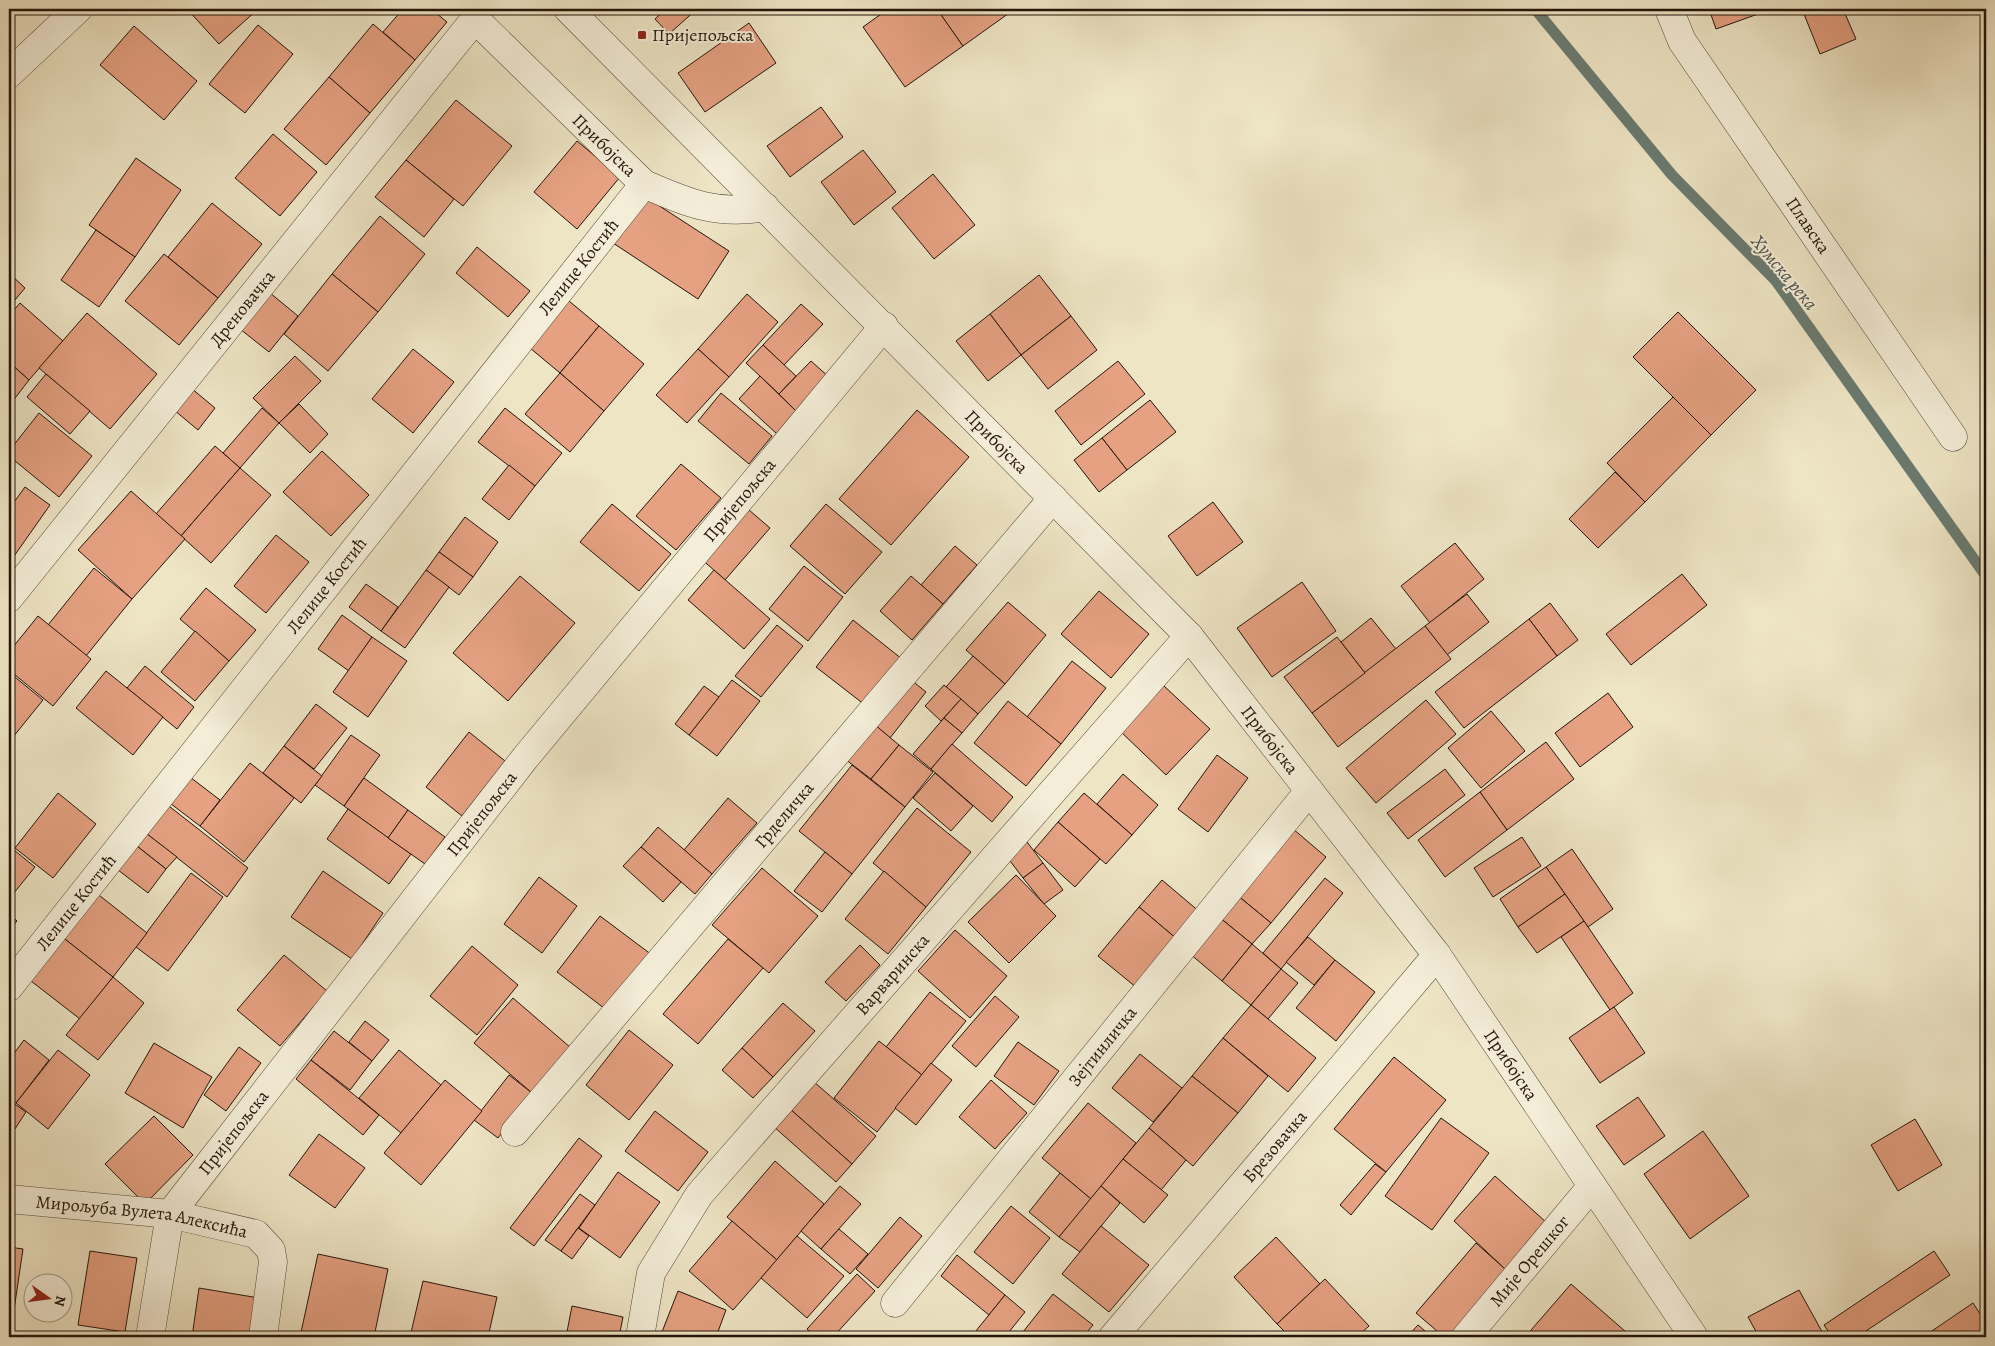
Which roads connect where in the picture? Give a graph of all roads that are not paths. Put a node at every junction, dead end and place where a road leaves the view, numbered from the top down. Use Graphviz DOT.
graph roads {
  1 [pos="78,9"];
  2 [pos="568,9"];
  3 [pos="1669,9"];
  4 [pos="475,19"];
  5 [pos="9,74"];
  6 [pos="644,184"];
  7 [pos="765,207"];
  8 [pos="884,326"];
  9 [pos="1953,437"];
  10 [pos="1053,498"];
  11 [pos="9,598"];
  12 [pos="1189,636"];
  13 [pos="1309,791"];
  14 [pos="1437,955"];
  15 [pos="9,987"];
  16 [pos="516,1132"];
  17 [pos="1592,1186"];
  18 [pos="9,1199"];
  19 [pos="170,1214"];
  20 [pos="895,1303"];
  21 [pos="150,1337"];
  22 [pos="264,1337"];
  23 [pos="640,1337"];
  24 [pos="1113,1337"];
  25 [pos="1466,1337"];
  26 [pos="1694,1337"];
  1 -- 5 [label="street"];
  2 -- 7 [label="street, Прибојска"];
  3 -- 9 [label="street, Плавска"];
  4 -- 6 [label="street, Прибојска"];
  4 -- 11 [label="street, Дреновачка"];
  6 -- 7 [label="street, Прибојска"];
  6 -- 15 [label="street, Лелице Костић"];
  7 -- 8 [label="street, Прибојска"];
  8 -- 10 [label="street, Прибојска"];
  8 -- 19 [label="street, Пријепољска"];
  10 -- 12 [label="street, Прибојска"];
  10 -- 16 [label="street, Грделичка"];
  12 -- 13 [label="street, Прибојска"];
  12 -- 23 [label="street, Варваринска"];
  13 -- 14 [label="street, Прибојска"];
  13 -- 20 [label="street, Зејтинличка"];
  14 -- 17 [label="street, Прибојска"];
  14 -- 24 [label="street, Брезовачка"];
  17 -- 25 [label="street, Мије Орешког"];
  17 -- 26 [label="street, Прибојска"];
  18 -- 19 [label="street, Мирољуба Вулета Алексића"];
  19 -- 21 [label="street, Пријепољска"];
  19 -- 22 [label="street, Мирољуба Вулета Алексића"];
}
